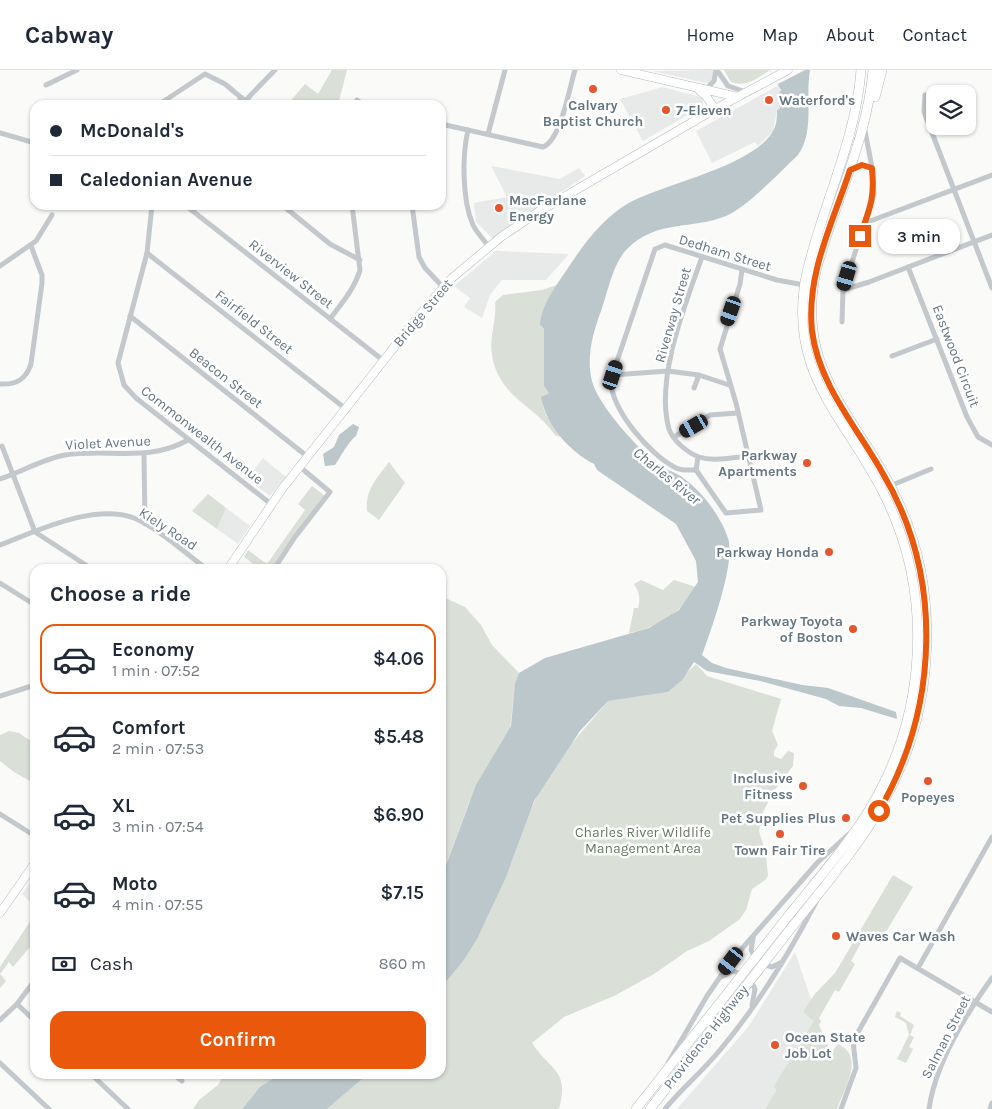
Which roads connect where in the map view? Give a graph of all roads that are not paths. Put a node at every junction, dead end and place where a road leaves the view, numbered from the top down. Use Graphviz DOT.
graph roads {
  1 [pos="77,70"];
  2 [pos="275,70"];
  3 [pos="505,70"];
  4 [pos="574,70"];
  5 [pos="622,70"];
  6 [pos="717,70"];
  7 [pos="788,70"];
  8 [pos="854,70"];
  9 [pos="861,70"];
  10 [pos="873,70"];
  11 [pos="882,70"];
  12 [pos="860,81"];
  13 [pos="46,85"];
  14 [pos="691,86"];
  15 [pos="706,89"];
  16 [pos="747,92"];
  17 [pos="925,95"];
  18 [pos="738,97"];
  19 [pos="166,100"];
  20 [pos="243,100"];
  21 [pos="247,100"];
  22 [pos="715,109"];
  23 [pos="446,125"];
  24 [pos="864,125"];
  25 [pos="468,130"];
  26 [pos="0,133"];
  27 [pos="488,134"];
  28 [pos="30,142"];
  29 [pos="872,168"];
  30 [pos="850,170"];
  31 [pos="992,175"];
  32 [pos="954,190"];
  33 [pos="152,210"];
  34 [pos="191,210"];
  35 [pos="288,210"];
  36 [pos="353,210"];
  37 [pos="413,210"];
  38 [pos="52,215"];
  39 [pos="865,223"];
  40 [pos="992,234"];
  41 [pos="974,243"];
  42 [pos="31,246"];
  43 [pos="489,247"];
  44 [pos="148,253"];
  45 [pos="702,258"];
  46 [pos="360,260"];
  47 [pos="0,266"];
  48 [pos="908,267"];
  49 [pos="742,270"];
  50 [pos="804,285"];
  51 [pos="443,287"];
  52 [pos="992,288"];
  53 [pos="843,290"];
  54 [pos="130,316"];
  55 [pos="330,319"];
  56 [pos="842,322"];
  57 [pos="938,339"];
  58 [pos="892,356"];
  59 [pos="384,361"];
  60 [pos="668,371"];
  61 [pos="613,375"];
  62 [pos="698,375"];
  63 [pos="0,384"];
  64 [pos="730,385"];
  65 [pos="694,388"];
  66 [pos="346,409"];
  67 [pos="738,413"];
  68 [pos="674,437"];
  69 [pos="188,440"];
  70 [pos="992,445"];
  71 [pos="2,446"];
  72 [pos="144,454"];
  73 [pos="749,456"];
  74 [pos="308,457"];
  75 [pos="698,457"];
  76 [pos="300,467"];
  77 [pos="931,469"];
  78 [pos="696,470"];
  79 [pos="13,475"];
  80 [pos="0,480"];
  81 [pos="890,486"];
  82 [pos="271,504"];
  83 [pos="144,524"];
  84 [pos="35,532"];
  85 [pos="0,545"];
  86 [pos="84,564"];
  87 [pos="200,564"];
  88 [pos="231,564"];
  89 [pos="278,564"];
  90 [pos="0,582"];
  91 [pos="30,602"];
  92 [pos="30,687"];
  93 [pos="0,696"];
  94 [pos="0,814"];
  95 [pos="858,826"];
  96 [pos="30,833"];
  97 [pos="992,838"];
  98 [pos="30,870"];
  99 [pos="826,882"];
  100 [pos="0,912"];
  101 [pos="757,931"];
  102 [pos="787,955"];
  103 [pos="758,962"];
  104 [pos="918,968"];
  105 [pos="743,973"];
  106 [pos="992,978"];
  107 [pos="751,979"];
  108 [pos="716,982"];
  109 [pos="30,987"];
  110 [pos="976,1001"];
  111 [pos="17,1004"];
  112 [pos="992,1012"];
  113 [pos="749,1013"];
  114 [pos="30,1016"];
  115 [pos="0,1020"];
  116 [pos="0,1063"];
  117 [pos="660,1078"];
  118 [pos="96,1079"];
  119 [pos="179,1079"];
  120 [pos="182,1082"];
  121 [pos="992,1103"];
  122 [pos="49,1109"];
  123 [pos="128,1109"];
  124 [pos="636,1109"];
  125 [pos="650,1109"];
  126 [pos="665,1109"];
  127 [pos="841,1109"];
  128 [pos="929,1109"];
  129 [pos="990,1109"];
  1 -- 13 [label="street"];
  2 -- 21 [label="street"];
  3 -- 27 [label="street"];
  4 -- 27 [label="street"];
  5 -- 14 [label="main road"];
  6 -- 15 [label="street"];
  6 -- 16 [label="street"];
  7 -- 16 [label="main road, Bridge Street"];
  8 -- 12 [label="highway"];
  9 -- 12 [label="highway"];
  10 -- 24 [label="highway"];
  11 -- 24 [label="highway"];
  12 -- 50 [label="highway"];
  14 -- 15 [label="main road"];
  14 -- 22 [label="main road"];
  15 -- 18 [label="main road"];
  16 -- 18 [label="main road, Bridge Street"];
  17 -- 32 [label="street"];
  18 -- 22 [label="main road, Bridge Street"];
  19 -- 20 [label="street"];
  22 -- 43 [label="main road, Bridge Street"];
  23 -- 25 [label="street"];
  24 -- 29 [label="street"];
  24 -- 30 [label="highway"];
  25 -- 27 [label="street"];
  25 -- 43 [label="street"];
  26 -- 28 [label="street"];
  29 -- 30 [label="street"];
  29 -- 39 [label="street"];
  30 -- 81 [label="highway"];
  31 -- 32 [label="street"];
  32 -- 39 [label="street"];
  32 -- 41 [label="street"];
  33 -- 44 [label="street, Commonwealth Avenue"];
  34 -- 55 [label="street, Riverview Street"];
  35 -- 46 [label="street"];
  36 -- 46 [label="street"];
  37 -- 51 [label="street"];
  38 -- 42 [label="street"];
  39 -- 53 [label="street"];
  40 -- 41 [label="street"];
  41 -- 48 [label="street"];
  41 -- 52 [label="street"];
  42 -- 47 [label="street"];
  42 -- 63 [label="street"];
  43 -- 51 [label="main road, Bridge Street"];
  44 -- 54 [label="street, Commonwealth Avenue"];
  44 -- 66 [label="street, Fairfield Street"];
  45 -- 49 [label="street, Dedham Street"];
  45 -- 60 [label="street, Riverway Street"];
  45 -- 61 [label="street, Dedham Street"];
  46 -- 55 [label="street"];
  48 -- 53 [label="street"];
  48 -- 57 [label="street, Eastwood Circuit"];
  49 -- 50 [label="street, Dedham Street"];
  49 -- 64 [label="street"];
  50 -- 95 [label="highway"];
  51 -- 59 [label="main road, Bridge Street"];
  53 -- 56 [label="street"];
  54 -- 69 [label="street, Commonwealth Avenue"];
  54 -- 74 [label="street, Beacon Street"];
  55 -- 59 [label="street, Riverview Street"];
  57 -- 58 [label="street"];
  57 -- 70 [label="street, Eastwood Circuit"];
  59 -- 66 [label="main road, Bridge Street"];
  60 -- 61 [label="street"];
  60 -- 62 [label="street"];
  60 -- 68 [label="street, Riverway Street"];
  61 -- 78 [label="street, Dedham Street"];
  62 -- 64 [label="street"];
  62 -- 65 [label="street"];
  64 -- 67 [label="street"];
  66 -- 74 [label="main road, Bridge Street"];
  67 -- 68 [label="street"];
  67 -- 73 [label="street"];
  68 -- 75 [label="street"];
  69 -- 72 [label="street, Violet Avenue"];
  69 -- 82 [label="street, Commonwealth Avenue"];
  71 -- 79 [label="street"];
  72 -- 79 [label="street, Violet Avenue"];
  72 -- 83 [label="street"];
  73 -- 75 [label="street"];
  73 -- 78 [label="street"];
  74 -- 76 [label="main road, Bridge Street"];
  75 -- 78 [label="street"];
  76 -- 82 [label="main road, Bridge Street"];
  76 -- 89 [label="street"];
  77 -- 81 [label="street"];
  79 -- 80 [label="street, Violet Avenue"];
  79 -- 84 [label="street"];
  81 -- 99 [label="highway"];
  82 -- 88 [label="main road, Bridge Street"];
  83 -- 84 [label="street, Kiely Road"];
  83 -- 87 [label="street, Kiely Road"];
  84 -- 85 [label="street, Kiely Road"];
  84 -- 86 [label="street"];
  90 -- 91 [label="street"];
  92 -- 93 [label="street"];
  94 -- 96 [label="street"];
  95 -- 101 [label="street"];
  95 -- 103 [label="highway"];
  97 -- 104 [label="street"];
  98 -- 100 [label="main road"];
  99 -- 102 [label="street"];
  99 -- 103 [label="highway"];
  101 -- 103 [label="street"];
  101 -- 108 [label="street"];
  102 -- 103 [label="street"];
  102 -- 113 [label="street"];
  103 -- 105 [label="highway, Providence Highway"];
  103 -- 107 [label="highway, Providence Highway"];
  104 -- 110 [label="street"];
  104 -- 127 [label="street"];
  105 -- 107 [label="street"];
  105 -- 108 [label="street"];
  105 -- 117 [label="highway, Providence Highway"];
  106 -- 110 [label="street, Salman Street"];
  107 -- 113 [label="street"];
  107 -- 125 [label="highway, Providence Highway"];
  108 -- 117 [label="street"];
  109 -- 111 [label="street"];
  110 -- 112 [label="street"];
  110 -- 128 [label="street, Salman Street"];
  111 -- 114 [label="street"];
  111 -- 115 [label="street"];
  113 -- 126 [label="street"];
  116 -- 122 [label="street"];
  117 -- 124 [label="highway, Providence Highway"];
  118 -- 123 [label="street"];
  119 -- 120 [label="street"];
  121 -- 129 [label="street"];
}
